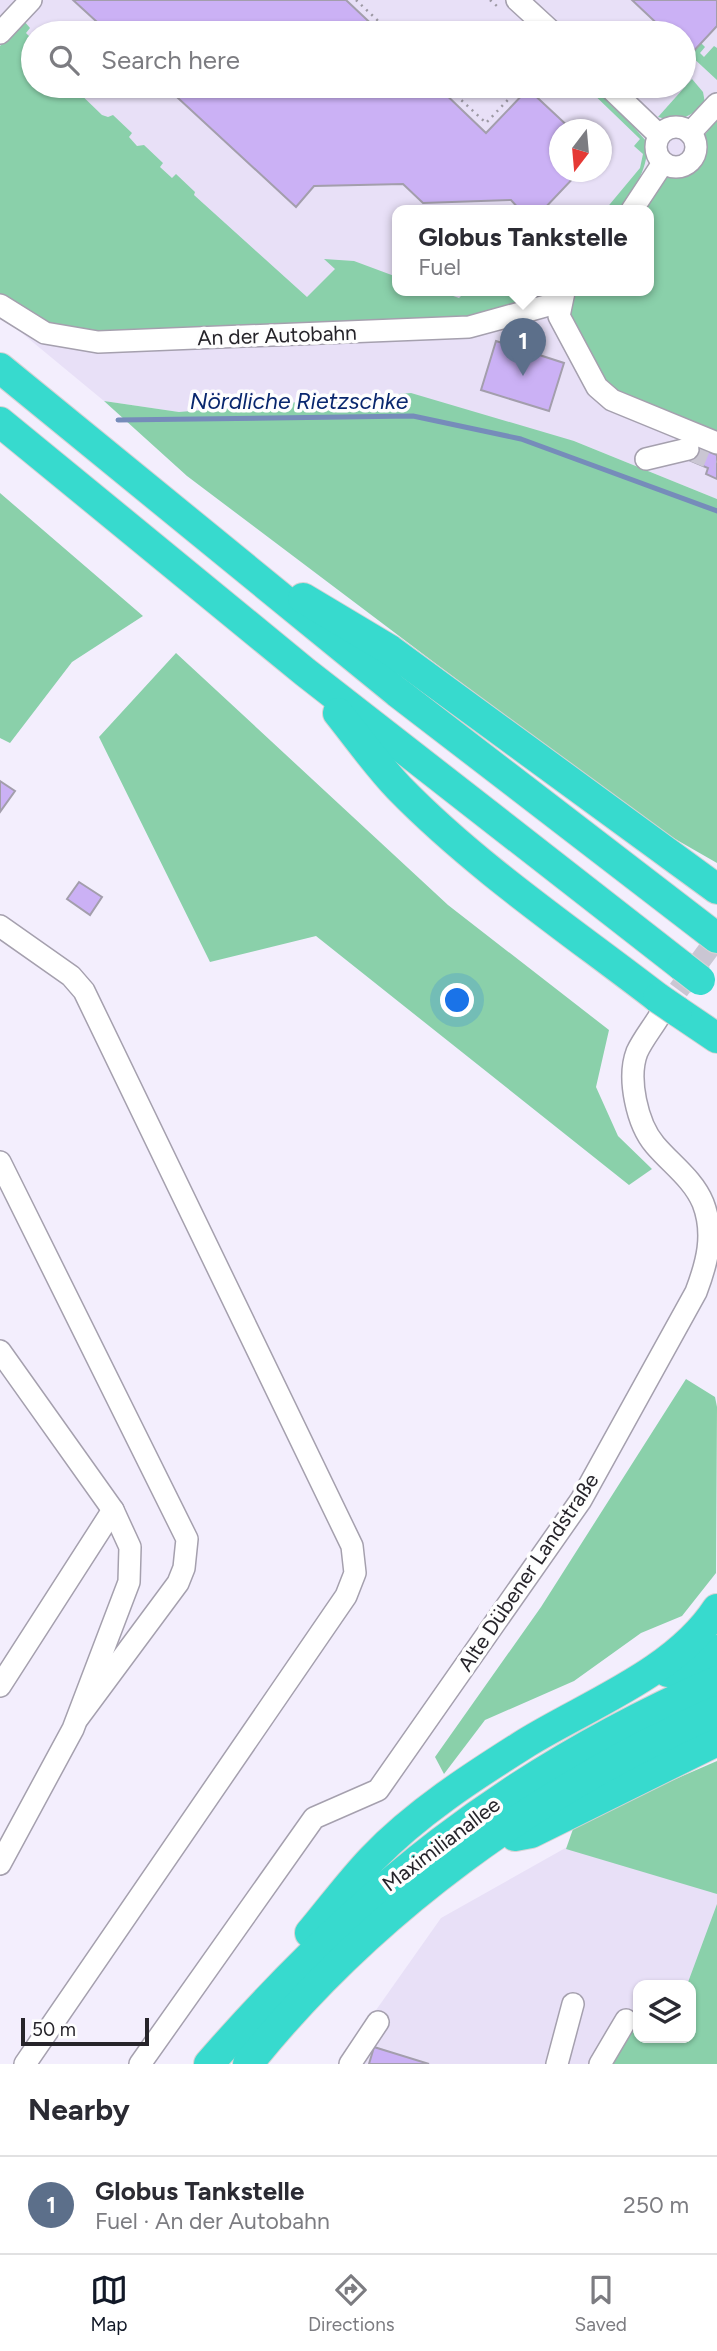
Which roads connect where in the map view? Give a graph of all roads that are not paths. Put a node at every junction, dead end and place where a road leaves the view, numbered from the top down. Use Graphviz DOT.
graph roads {
  1 [pos="31,0"];
  2 [pos="517,0"];
  3 [pos="540,21"];
  4 [pos="0,33"];
  5 [pos="620,98"];
  6 [pos="717,104"];
  7 [pos="690,133"];
  8 [pos="659,135"];
  9 [pos="663,163"];
  10 [pos="635,205"];
  11 [pos="563,296"];
  12 [pos="0,305"];
  13 [pos="0,368"];
  14 [pos="0,422"];
  15 [pos="717,443"];
  16 [pos="688,449"];
  17 [pos="646,459"];
  18 [pos="226,555"];
  19 [pos="305,672"];
  20 [pos="717,889"];
  21 [pos="0,926"];
  22 [pos="713,934"];
  23 [pos="700,979"];
  24 [pos="672,1011"];
  25 [pos="717,1038"];
  26 [pos="717,1051"];
  27 [pos="0,1162"];
  28 [pos="0,1351"];
  29 [pos="113,1510"];
  30 [pos="717,1609"];
  31 [pos="717,1650"];
  32 [pos="717,1681"];
  33 [pos="0,1686"];
  34 [pos="620,1691"];
  35 [pos="717,1711"];
  36 [pos="78,1718"];
  37 [pos="717,1741"];
  38 [pos="487,1841"];
  39 [pos="0,1864"];
  40 [pos="292,1972"];
  41 [pos="573,2004"];
  42 [pos="626,2020"];
  43 [pos="378,2022"];
  44 [pos="25,2064"];
  45 [pos="140,2064"];
  46 [pos="209,2064"];
  47 [pos="248,2064"];
  48 [pos="350,2064"];
  49 [pos="556,2064"];
  50 [pos="600,2064"];
  1 -- 4 [label="street"];
  2 -- 3 [label="street"];
  5 -- 8 [label="street"];
  6 -- 7 [label="street"];
  7 -- 8 [label="street"];
  7 -- 9 [label="street"];
  8 -- 9 [label="street"];
  9 -- 10 [label="street"];
  11 -- 12 [label="street, An der Autobahn"];
  11 -- 15 [label="street, An der Autobahn"];
  13 -- 18 [label="highway"];
  14 -- 19 [label="highway"];
  16 -- 17 [label="street"];
  18 -- 20 [label="highway"];
  18 -- 22 [label="highway"];
  19 -- 23 [label="highway"];
  19 -- 24 [label="highway"];
  21 -- 44 [label="street"];
  24 -- 25 [label="highway"];
  24 -- 26 [label="highway"];
  24 -- 45 [label="street, Alte Dübener Landstraße"];
  27 -- 36 [label="street"];
  28 -- 29 [label="street"];
  29 -- 33 [label="street"];
  29 -- 36 [label="street"];
  30 -- 34 [label="highway"];
  31 -- 34 [label="highway"];
  32 -- 40 [label="highway, Maximilianallee"];
  34 -- 40 [label="highway"];
  35 -- 38 [label="highway, Maximilianallee"];
  36 -- 39 [label="street"];
  37 -- 38 [label="highway"];
  38 -- 47 [label="highway, Maximilianallee"];
  40 -- 46 [label="highway, Maximilianallee"];
  41 -- 49 [label="street"];
  42 -- 50 [label="street"];
  43 -- 48 [label="street"];
}
